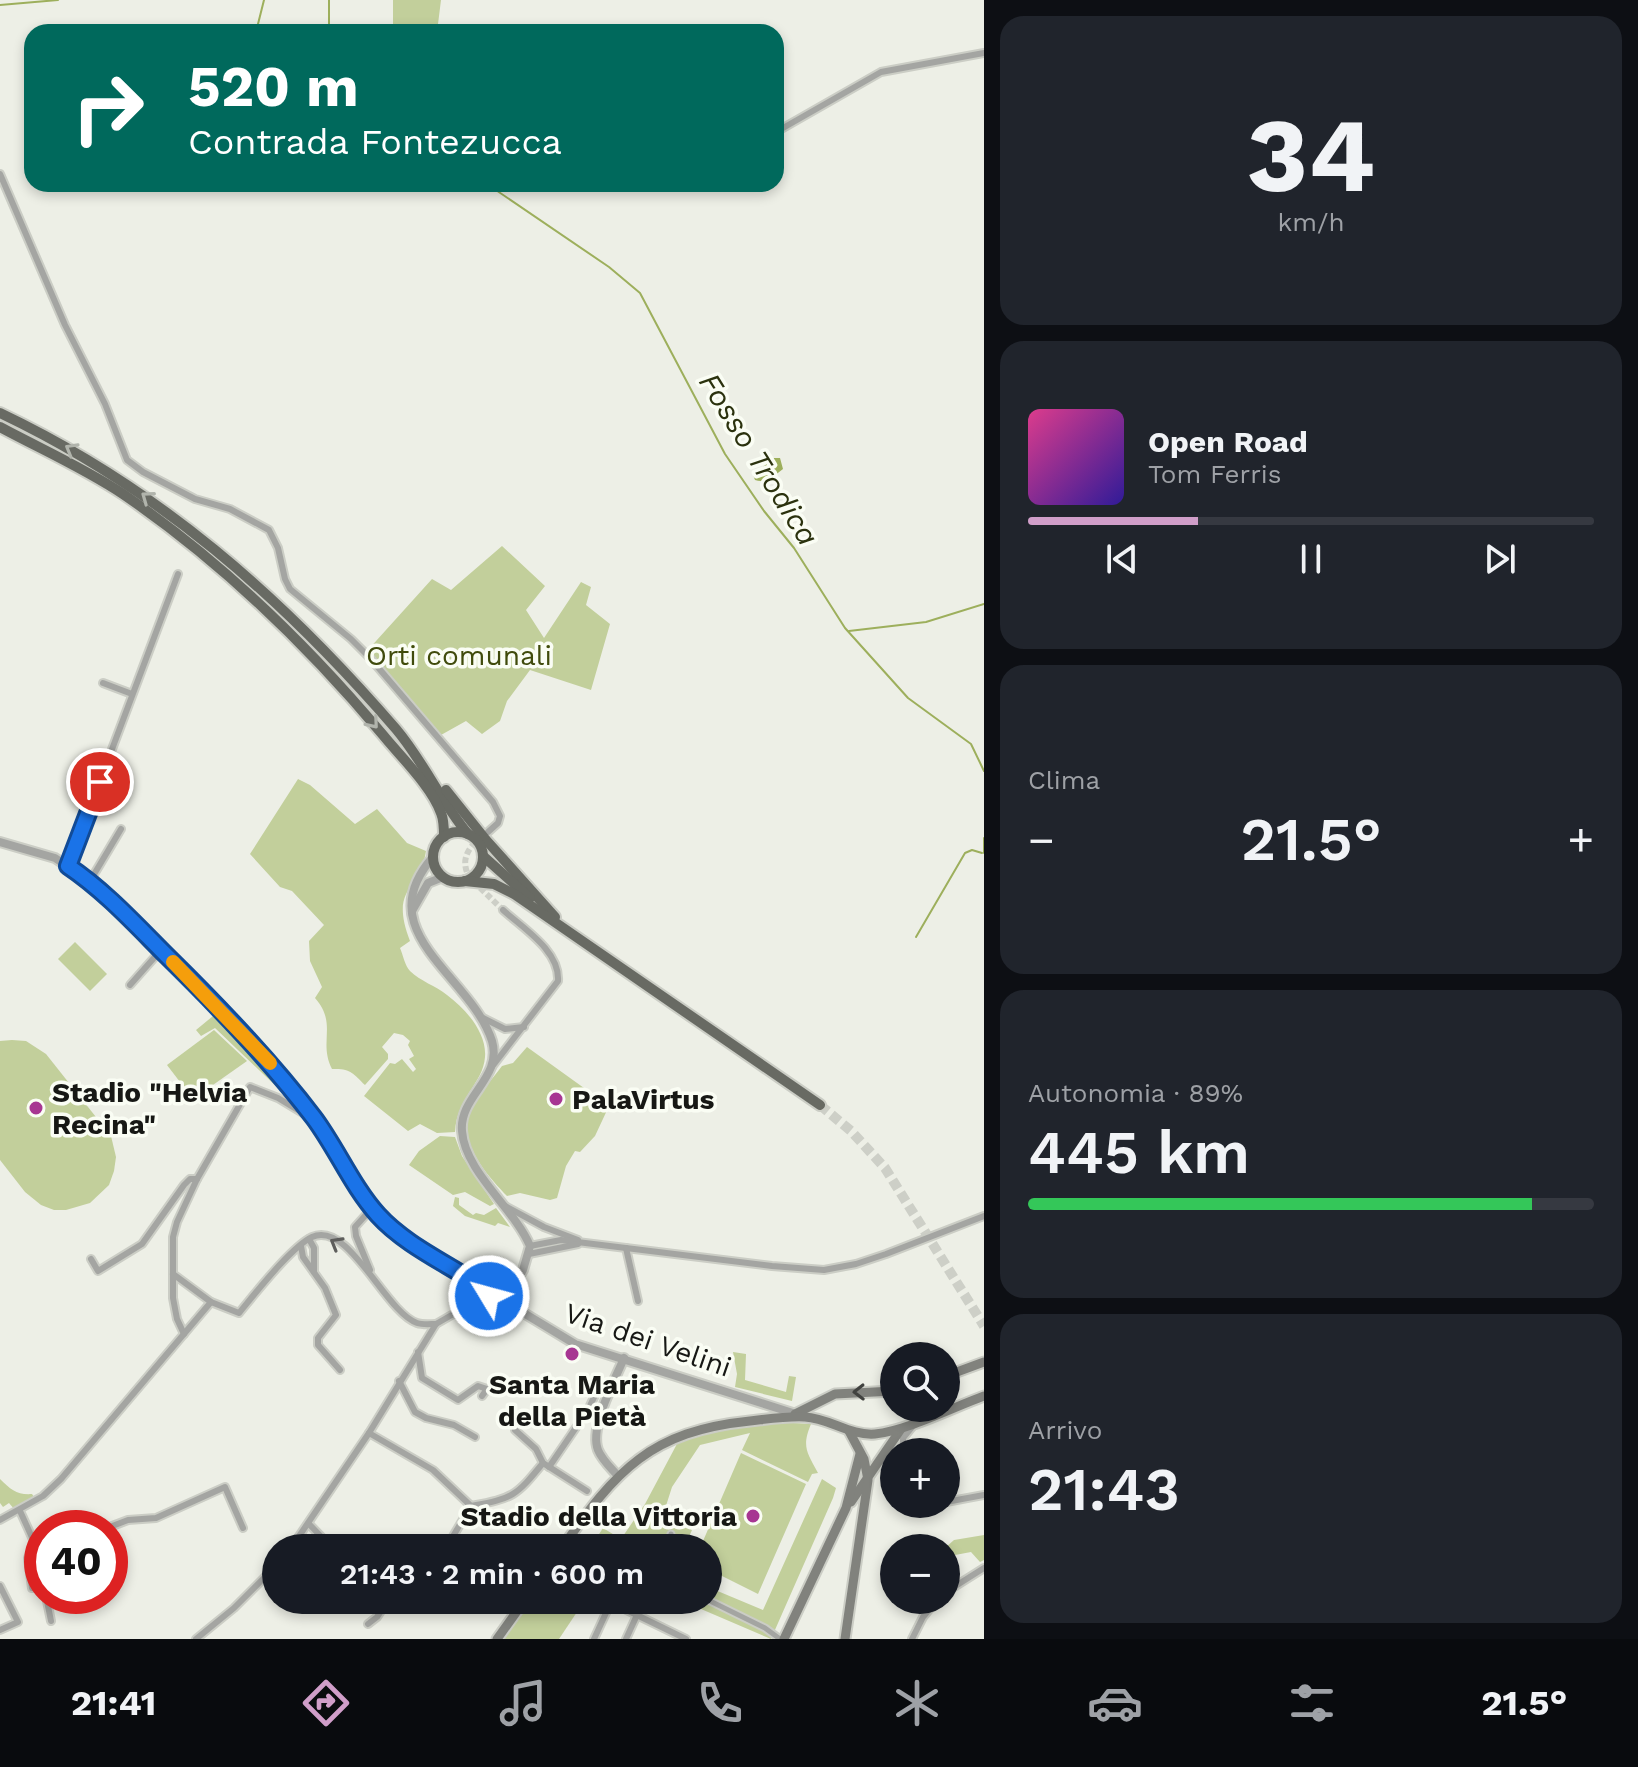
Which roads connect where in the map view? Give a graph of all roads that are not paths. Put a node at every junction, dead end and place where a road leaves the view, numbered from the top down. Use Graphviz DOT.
graph roads {
  1 [pos="984,53"];
  2 [pos="784,127"];
  3 [pos="0,174"];
  4 [pos="0,413"];
  5 [pos="0,427"];
  6 [pos="178,574"];
  7 [pos="103,683"];
  8 [pos="132,694"];
  9 [pos="406,742"];
  10 [pos="121,829"];
  11 [pos="488,832"];
  12 [pos="468,834"];
  13 [pos="444,837"];
  14 [pos="0,842"];
  15 [pos="483,856"];
  16 [pos="433,857"];
  17 [pos="68,866"];
  18 [pos="443,877"];
  19 [pos="90,881"];
  20 [pos="465,881"];
  21 [pos="503,910"];
  22 [pos="411,912"];
  23 [pos="570,934"];
  24 [pos="161,950"];
  25 [pos="130,985"];
  26 [pos="477,1014"];
  27 [pos="524,1027"];
  28 [pos="491,1068"];
  29 [pos="820,1105"];
  30 [pos="316,1121"];
  31 [pos="197,1179"];
  32 [pos="504,1205"];
  33 [pos="373,1207"];
  34 [pos="984,1216"];
  35 [pos="309,1239"];
  36 [pos="585,1243"];
  37 [pos="301,1246"];
  38 [pos="626,1248"];
  39 [pos="529,1250"];
  40 [pos="91,1259"];
  41 [pos="314,1272"];
  42 [pos="173,1274"];
  43 [pos="375,1281"];
  44 [pos="481,1295"];
  45 [pos="638,1301"];
  46 [pos="211,1302"];
  47 [pos="504,1302"];
  48 [pos="436,1324"];
  49 [pos="184,1334"];
  50 [pos="418,1352"];
  51 [pos="624,1358"];
  52 [pos="984,1362"];
  53 [pos="340,1370"];
  54 [pos="960,1371"];
  55 [pos="399,1381"];
  56 [pos="880,1391"];
  57 [pos="610,1394"];
  58 [pos="482,1396"];
  59 [pos="984,1396"];
  60 [pos="825,1399"];
  61 [pos="813,1405"];
  62 [pos="960,1405"];
  63 [pos="780,1413"];
  64 [pos="795,1414"];
  65 [pos="808,1417"];
  66 [pos="916,1422"];
  67 [pos="919,1422"];
  68 [pos="831,1424"];
  69 [pos="903,1427"];
  70 [pos="515,1430"];
  71 [pos="849,1431"];
  72 [pos="369,1433"];
  73 [pos="475,1437"];
  74 [pos="903,1438"];
  75 [pos="860,1449"];
  76 [pos="546,1465"];
  77 [pos="618,1476"];
  78 [pos="868,1480"];
  79 [pos="587,1491"];
  80 [pos="984,1495"];
  81 [pos="960,1499"];
  82 [pos="471,1506"];
  83 [pos="846,1508"];
  84 [pos="20,1511"];
  85 [pos="24,1518"];
  86 [pos="0,1520"];
  87 [pos="128,1520"];
  88 [pos="309,1524"];
  89 [pos="243,1528"];
  90 [pos="302,1534"];
  91 [pos="319,1534"];
  92 [pos="454,1534"];
  93 [pos="572,1534"];
  94 [pos="984,1568"];
  95 [pos="262,1580"];
  96 [pos="960,1583"];
  97 [pos="0,1586"];
  98 [pos="722,1607"];
  99 [pos="50,1614"];
  100 [pos="379,1614"];
  101 [pos="515,1614"];
  102 [pos="608,1614"];
  103 [pos="925,1614"];
  104 [pos="637,1615"];
  105 [pos="51,1621"];
  106 [pos="368,1624"];
  107 [pos="0,1630"];
  108 [pos="671,1631"];
  109 [pos="196,1639"];
  110 [pos="497,1639"];
  111 [pos="594,1639"];
  112 [pos="626,1639"];
  113 [pos="667,1639"];
  114 [pos="686,1639"];
  115 [pos="782,1639"];
  116 [pos="845,1639"];
  117 [pos="912,1639"];
  1 -- 2 [label="street"];
  3 -- 11 [label="street"];
  9 -- 4 [label="main road, one-way"];
  5 -- 13 [label="main road, one-way"];
  6 -- 8 [label="street"];
  7 -- 8 [label="street"];
  8 -- 17 [label="street"];
  9 -- 12 [label="main road"];
  9 -- 23 [label="main road"];
  10 -- 19 [label="street"];
  12 -- 13 [label="main road"];
  12 -- 15 [label="main road"];
  13 -- 16 [label="main road"];
  14 -- 17 [label="street, Via dei Velini"];
  15 -- 20 [label="main road"];
  15 -- 23 [label="main road"];
  16 -- 18 [label="main road"];
  16 -- 22 [label="street"];
  17 -- 19 [label="street, Via dei Velini"];
  18 -- 20 [label="main road"];
  18 -- 22 [label="street"];
  19 -- 24 [label="street, Via dei Velini"];
  20 -- 23 [label="main road"];
  21 -- 27 [label="street"];
  22 -- 26 [label="street"];
  23 -- 29 [label="main road"];
  24 -- 25 [label="street"];
  24 -- 30 [label="street, Via dei Velini"];
  26 -- 27 [label="street"];
  26 -- 28 [label="street"];
  27 -- 28 [label="street"];
  28 -- 32 [label="street"];
  30 -- 31 [label="street"];
  30 -- 33 [label="street, Via dei Velini"];
  31 -- 40 [label="street"];
  31 -- 42 [label="street"];
  32 -- 36 [label="street"];
  32 -- 39 [label="street"];
  33 -- 43 [label="street"];
  33 -- 44 [label="street, Via dei Velini"];
  34 -- 38 [label="street"];
  35 -- 37 [label="street"];
  35 -- 41 [label="street"];
  43 -- 35 [label="street, one-way"];
  36 -- 38 [label="street"];
  36 -- 39 [label="street"];
  37 -- 41 [label="street"];
  37 -- 46 [label="street"];
  38 -- 45 [label="street"];
  39 -- 47 [label="street"];
  41 -- 53 [label="street"];
  42 -- 46 [label="street"];
  42 -- 49 [label="street"];
  43 -- 48 [label="street"];
  44 -- 47 [label="street, Via dei Velini"];
  44 -- 48 [label="street"];
  46 -- 49 [label="street"];
  47 -- 51 [label="street, Via dei Velini"];
  48 -- 50 [label="street"];
  49 -- 84 [label="street"];
  50 -- 55 [label="street"];
  50 -- 58 [label="street"];
  51 -- 57 [label="street"];
  51 -- 63 [label="street, Via dei Velini"];
  52 -- 54 [label="main road"];
  55 -- 72 [label="street"];
  55 -- 73 [label="street"];
  56 -- 60 [label="main road, Via dei Velini, one-way"];
  57 -- 76 [label="street"];
  57 -- 77 [label="street"];
  59 -- 62 [label="main road"];
  60 -- 61 [label="main road, Via dei Velini"];
  60 -- 68 [label="main road"];
  61 -- 63 [label="street, Via dei Velini"];
  61 -- 64 [label="main road, Via dei Velini"];
  63 -- 64 [label="main road, Via dei Velini"];
  63 -- 65 [label="main road"];
  63 -- 77 [label="main road"];
  64 -- 65 [label="street"];
  65 -- 68 [label="main road"];
  66 -- 69 [label="main road"];
  67 -- 74 [label="street"];
  68 -- 71 [label="main road"];
  69 -- 71 [label="main road"];
  69 -- 78 [label="main road"];
  70 -- 76 [label="street"];
  71 -- 75 [label="main road"];
  72 -- 82 [label="street"];
  72 -- 88 [label="street"];
  75 -- 78 [label="main road"];
  75 -- 83 [label="main road"];
  76 -- 79 [label="street"];
  76 -- 82 [label="street"];
  77 -- 93 [label="main road"];
  78 -- 83 [label="main road"];
  78 -- 116 [label="main road"];
  80 -- 81 [label="street"];
  82 -- 92 [label="street"];
  83 -- 115 [label="main road"];
  84 -- 85 [label="street"];
  84 -- 86 [label="street"];
  87 -- 89 [label="street"];
  88 -- 90 [label="street"];
  88 -- 91 [label="street"];
  94 -- 96 [label="street"];
  95 -- 109 [label="street"];
  97 -- 107 [label="street"];
  98 -- 115 [label="street"];
  99 -- 105 [label="street"];
  100 -- 106 [label="street"];
  101 -- 110 [label="main road"];
  102 -- 111 [label="street"];
  103 -- 117 [label="street"];
  104 -- 108 [label="street"];
  104 -- 112 [label="street"];
  108 -- 113 [label="street"];
  108 -- 114 [label="street"];
}
